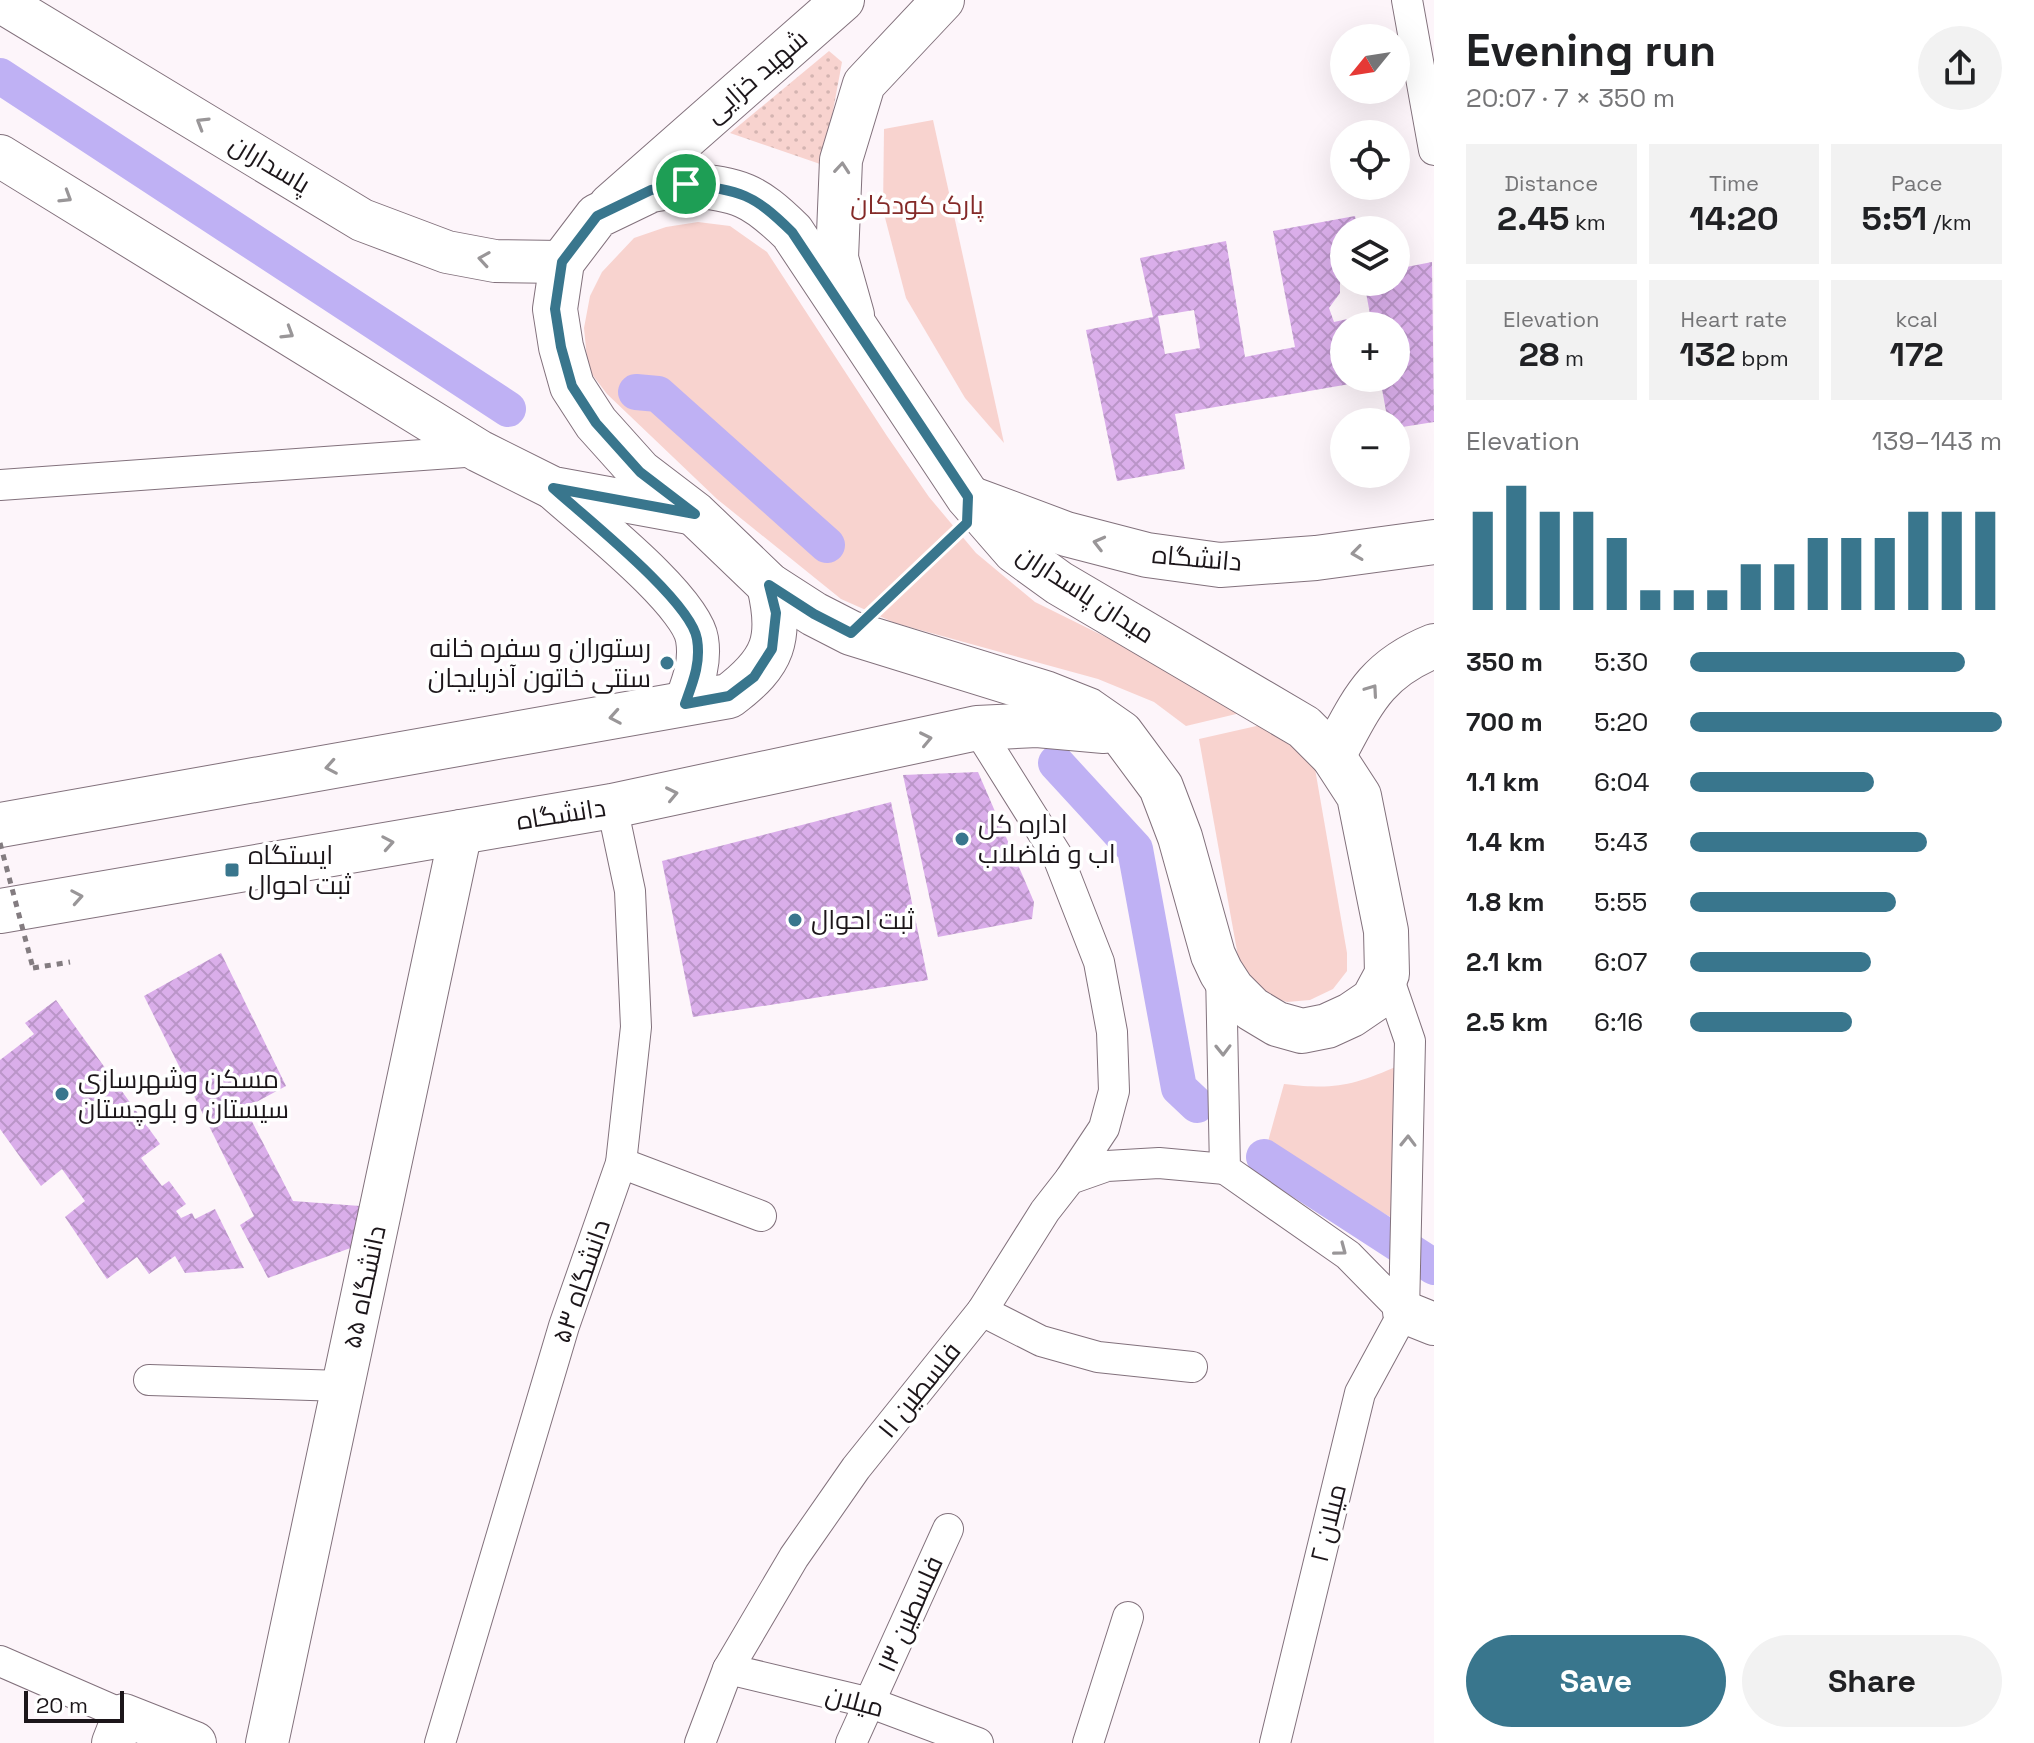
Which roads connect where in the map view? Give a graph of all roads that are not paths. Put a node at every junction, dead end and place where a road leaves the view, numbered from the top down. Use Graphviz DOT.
graph roads {
  1 [pos="843,0"];
  2 [pos="943,0"];
  3 [pos="1407,0"];
  4 [pos="0,1"];
  5 [pos="1434,150"];
  6 [pos="0,156"];
  7 [pos="597,216"];
  8 [pos="562,262"];
  9 [pos="856,328"];
  10 [pos="479,451"];
  11 [pos="0,485"];
  12 [pos="553,488"];
  13 [pos="968,497"];
  14 [pos="695,514"];
  15 [pos="1434,542"];
  16 [pos="769,585"];
  17 [pos="1434,646"];
  18 [pos="685,704"];
  19 [pos="977,728"];
  20 [pos="1121,733"];
  21 [pos="1333,756"];
  22 [pos="612,806"];
  23 [pos="0,825"];
  24 [pos="461,831"];
  25 [pos="0,911"];
  26 [pos="1221,972"];
  27 [pos="1387,974"];
  28 [pos="621,1163"];
  29 [pos="1225,1169"];
  30 [pos="1070,1179"];
  31 [pos="761,1216"];
  32 [pos="982,1311"];
  33 [pos="1419,1318"];
  34 [pos="1192,1367"];
  35 [pos="149,1380"];
  36 [pos="343,1386"];
  37 [pos="948,1529"];
  38 [pos="1128,1617"];
  39 [pos="0,1661"];
  40 [pos="728,1669"];
  41 [pos="871,1703"];
  42 [pos="119,1729"];
  43 [pos="195,1743"];
  44 [pos="267,1743"];
  45 [pos="440,1743"];
  46 [pos="700,1743"];
  47 [pos="851,1743"];
  48 [pos="978,1743"];
  49 [pos="1088,1743"];
  50 [pos="1275,1743"];
  1 -- 7 [label="street, شهید خزایی"];
  9 -- 2 [label="street, one-way"];
  3 -- 5 [label="street"];
  8 -- 4 [label="street, پاسداران, one-way"];
  6 -- 10 [label="street, one-way"];
  7 -- 8 [label="main road, میدان پاسداران"];
  7 -- 9 [label="main road, میدان پاسداران"];
  8 -- 14 [label="main road, میدان پاسداران"];
  9 -- 13 [label="main road, میدان پاسداران"];
  10 -- 11 [label="street"];
  10 -- 12 [label="street"];
  12 -- 14 [label="street"];
  12 -- 18 [label="street"];
  15 -- 13 [label="main road, دانشگاه, one-way"];
  13 -- 21 [label="main road, میدان پاسداران"];
  14 -- 16 [label="main road, میدان پاسداران"];
  16 -- 18 [label="main road"];
  16 -- 20 [label="main road, میدان پاسداران"];
  21 -- 17 [label="main road, one-way"];
  18 -- 23 [label="main road, one-way"];
  19 -- 20 [label="main road, دانشگاه"];
  22 -- 19 [label="main road, دانشگاه, one-way"];
  19 -- 30 [label="street, فلسطین ۱۱"];
  20 -- 26 [label="main road, میدان پاسداران"];
  21 -- 27 [label="main road, میدان پاسداران"];
  22 -- 24 [label="main road, دانشگاه"];
  22 -- 28 [label="street, دانشگاه ۵۳"];
  25 -- 24 [label="main road, دانشگاه, one-way"];
  24 -- 36 [label="street, دانشگاه ۵۵"];
  26 -- 27 [label="main road, میدان پاسداران"];
  26 -- 29 [label="street, one-way"];
  33 -- 27 [label="street, one-way"];
  28 -- 31 [label="street"];
  28 -- 45 [label="street, دانشگاه ۵۳"];
  29 -- 30 [label="street"];
  29 -- 33 [label="street, one-way"];
  30 -- 32 [label="street, فلسطین ۱۱"];
  32 -- 34 [label="street"];
  32 -- 40 [label="street, فلسطین ۱۱"];
  33 -- 50 [label="street, میلان ۲"];
  35 -- 36 [label="street"];
  36 -- 44 [label="street, دانشگاه ۵۵"];
  37 -- 41 [label="street, فلسطین ۱۳"];
  38 -- 49 [label="street"];
  39 -- 42 [label="street"];
  40 -- 41 [label="street, میلان"];
  40 -- 46 [label="street, فلسطین ۱۱"];
  41 -- 47 [label="street, فلسطین ۱۳"];
  41 -- 48 [label="street, میلان"];
  42 -- 43 [label="street"];
}
